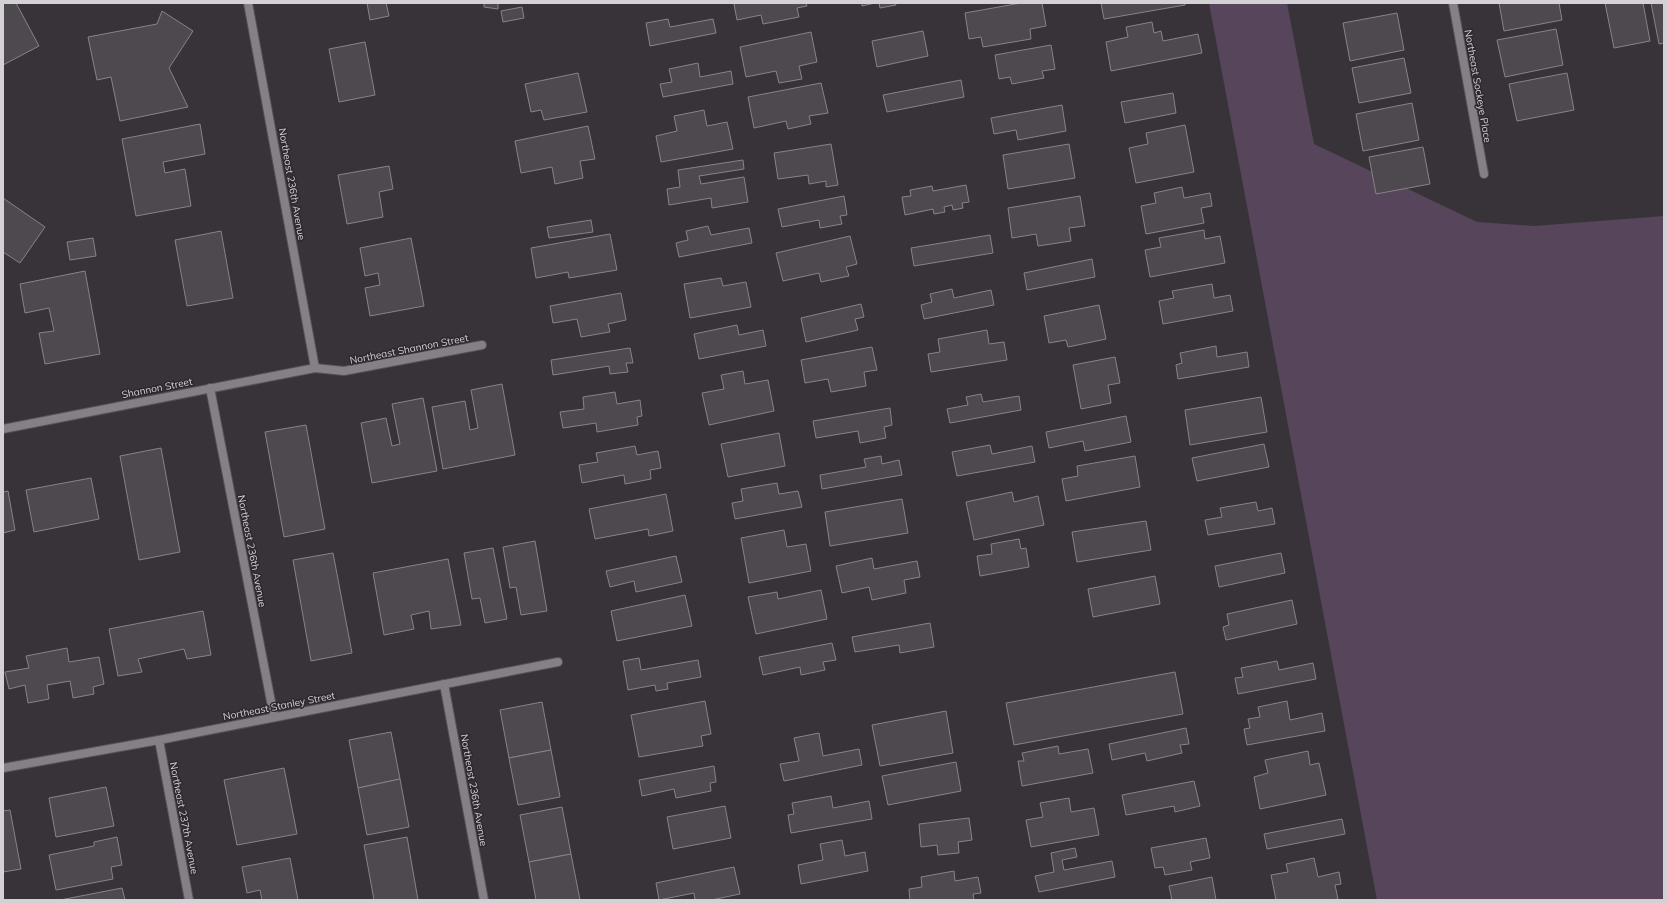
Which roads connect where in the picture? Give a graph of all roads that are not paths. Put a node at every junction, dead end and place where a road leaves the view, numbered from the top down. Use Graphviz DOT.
graph roads {
  1 [pos="248,3"];
  2 [pos="1453,3"];
  3 [pos="1484,174"];
  4 [pos="482,345"];
  5 [pos="315,368"];
  6 [pos="210,388"];
  7 [pos="3,429"];
  8 [pos="558,662"];
  9 [pos="444,684"];
  10 [pos="274,717"];
  11 [pos="159,740"];
  12 [pos="3,768"];
  13 [pos="189,900"];
  14 [pos="484,900"];
  1 -- 5 [label="street, Northeast 236th Avenue"];
  2 -- 3 [label="street, Northeast Sockeye Place"];
  4 -- 5 [label="street, Northeast Shannon Street"];
  5 -- 6 [label="street, Shannon Street"];
  6 -- 7 [label="street, Shannon Street"];
  6 -- 10 [label="street, Northeast 236th Avenue"];
  8 -- 9 [label="street, Northeast Stanley Street"];
  9 -- 10 [label="street, Northeast Stanley Street"];
  9 -- 14 [label="street, Northeast 236th Avenue"];
  10 -- 11 [label="street, Northeast Stanley Street"];
  11 -- 12 [label="street, Northeast Stanley Street"];
  11 -- 13 [label="street, Northeast 237th Avenue"];
}
